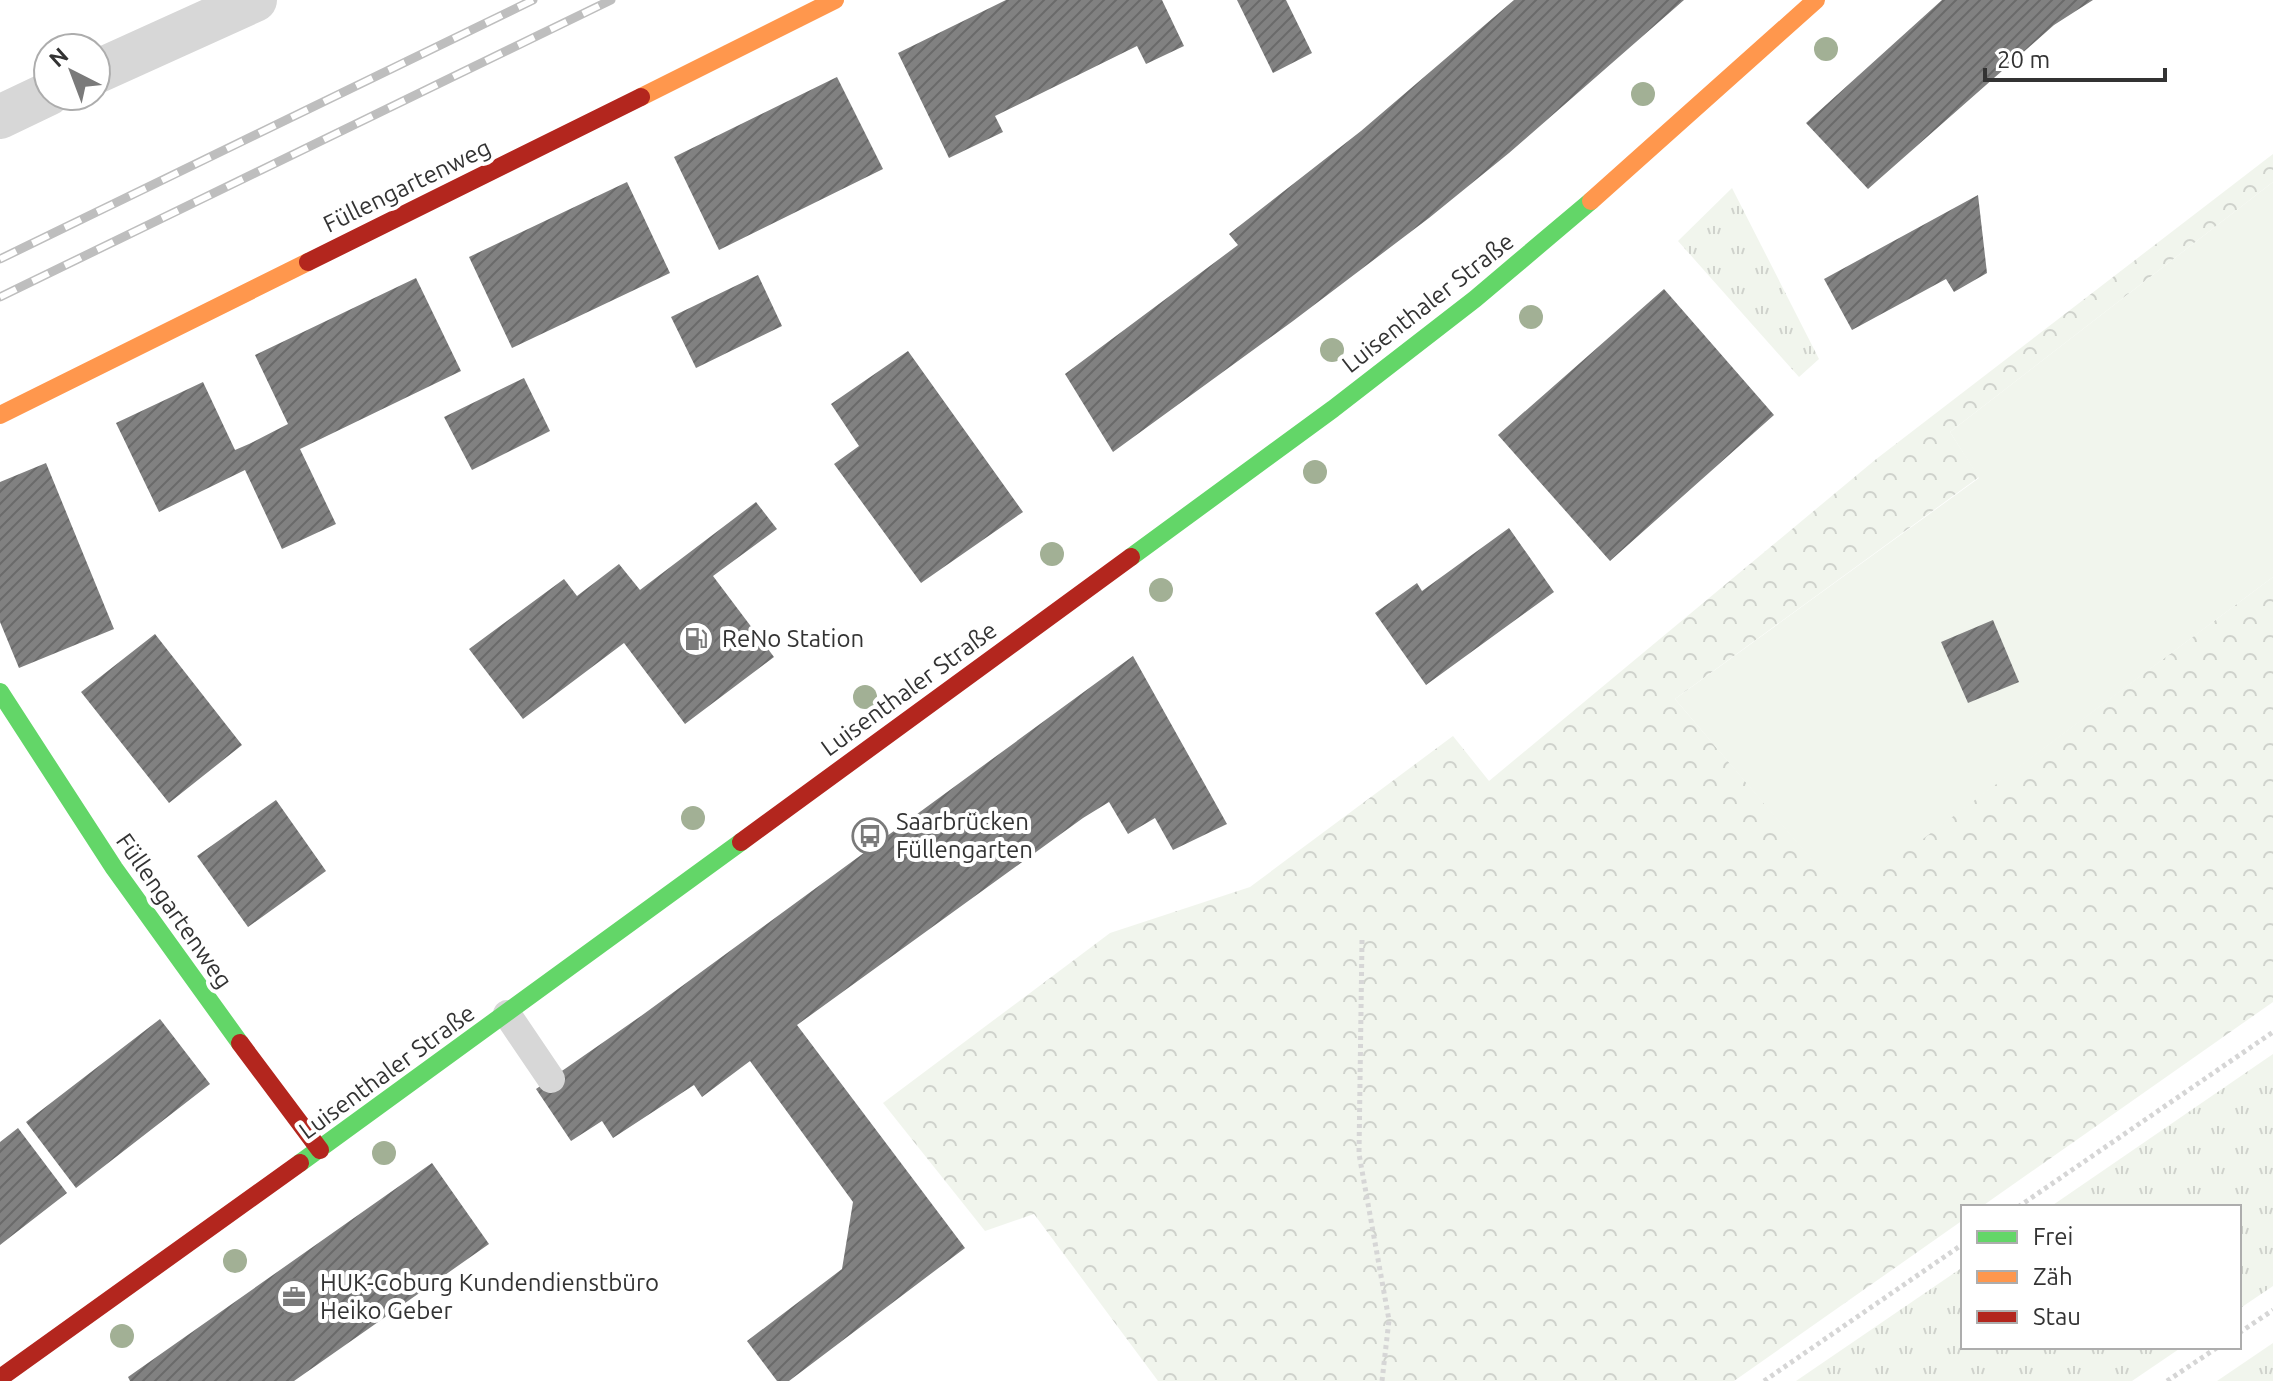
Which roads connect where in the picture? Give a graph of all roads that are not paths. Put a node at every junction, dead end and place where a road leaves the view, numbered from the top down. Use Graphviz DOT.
graph roads {
  1 [pos="255,0"];
  2 [pos="835,0"];
  3 [pos="1816,0"];
  4 [pos="112,65"];
  5 [pos="32,102"];
  6 [pos="0,117"];
  7 [pos="0,415"];
  8 [pos="0,692"];
  9 [pos="507,1014"];
  10 [pos="551,1079"];
  11 [pos="320,1150"];
  12 [pos="0,1378"];
  1 -- 4 [label="street"];
  2 -- 7 [label="main road, Füllengartenweg"];
  3 -- 9 [label="main road, Luisenthaler Straße"];
  5 -- 6 [label="street"];
  8 -- 11 [label="main road, Füllengartenweg"];
  9 -- 10 [label="lane"];
  9 -- 11 [label="main road, Luisenthaler Straße"];
  11 -- 12 [label="main road, Luisenthaler Straße"];
}
